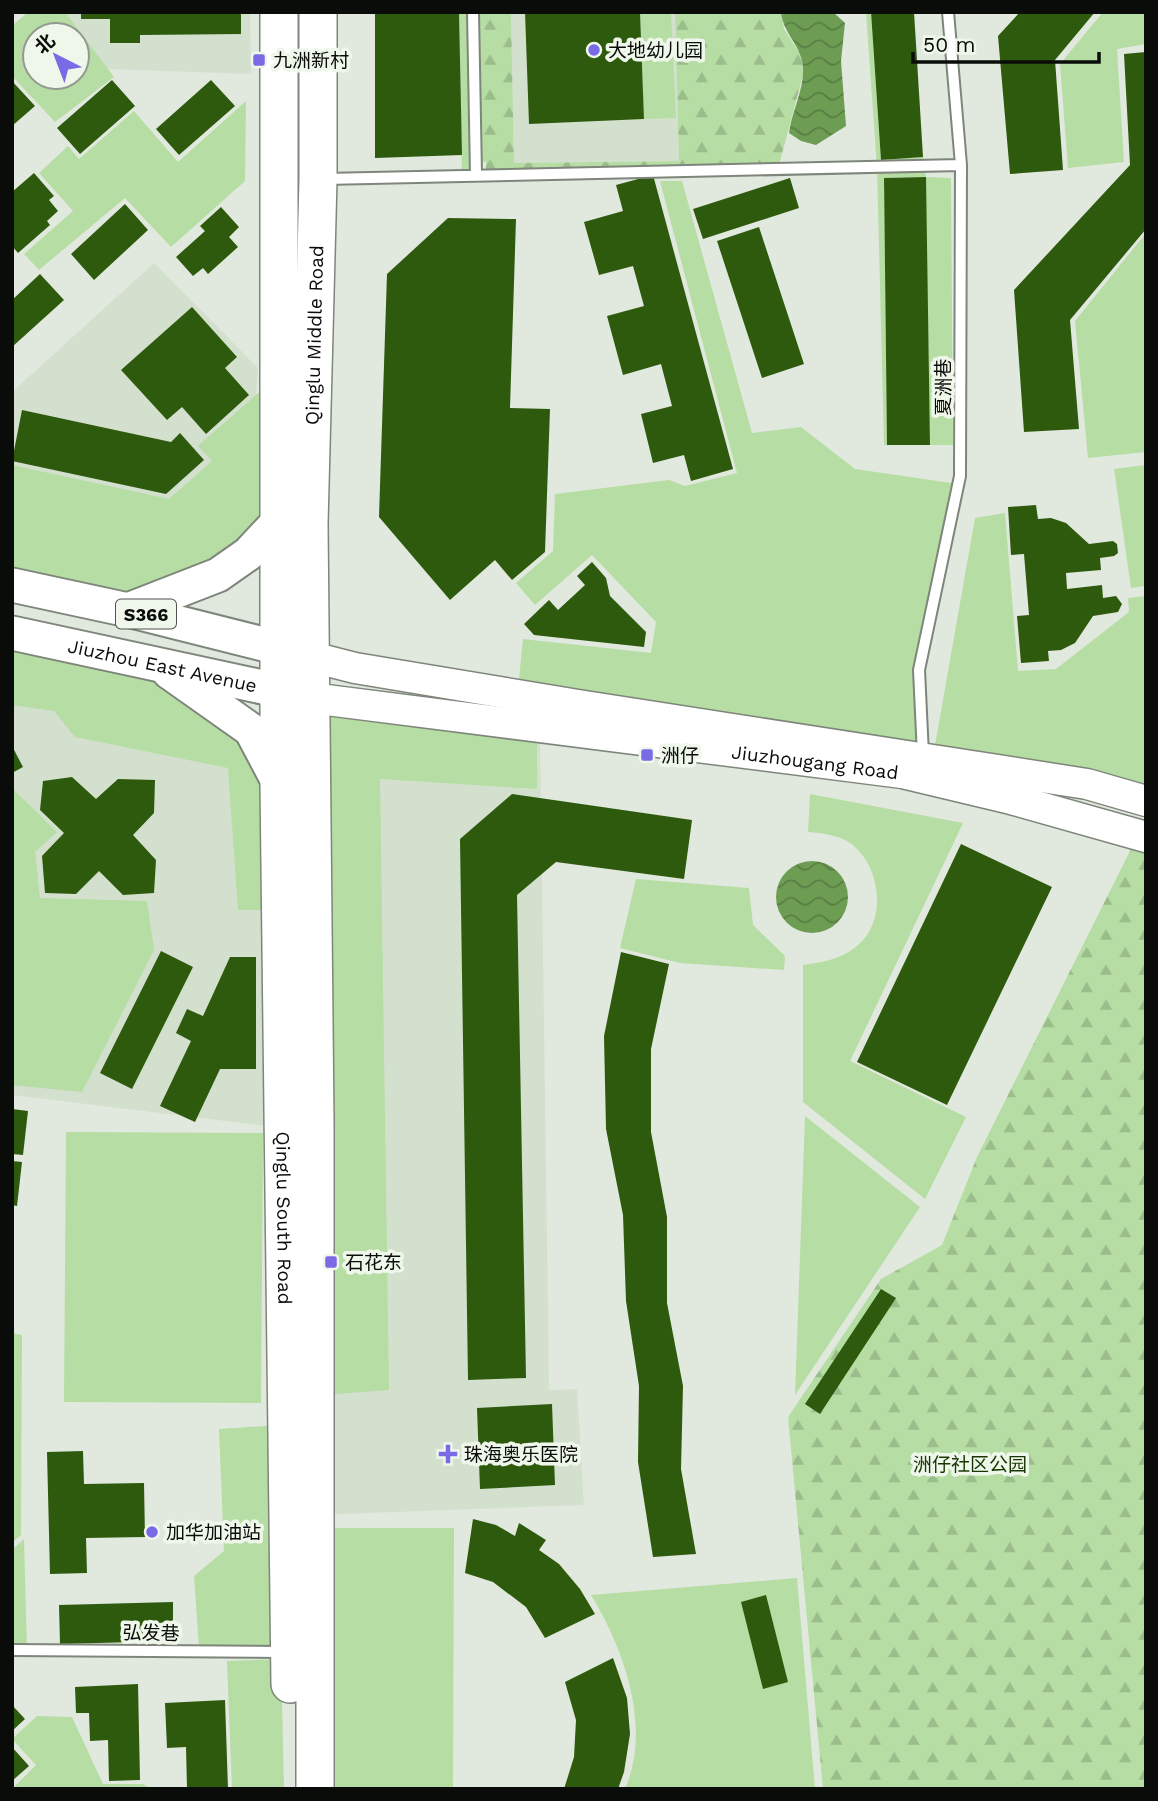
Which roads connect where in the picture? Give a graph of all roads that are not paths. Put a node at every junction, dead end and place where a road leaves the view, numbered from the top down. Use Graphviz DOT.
graph roads {
  1 [pos="279,12"];
  2 [pos="318,12"];
  3 [pos="473,12"];
  4 [pos="948,12"];
  5 [pos="961,165"];
  6 [pos="476,175"];
  7 [pos="318,179"];
  8 [pos="278,522"];
  9 [pos="12,585"];
  10 [pos="128,610"];
  11 [pos="12,633"];
  12 [pos="295,652"];
  13 [pos="158,664"];
  14 [pos="295,694"];
  15 [pos="923,757"];
  16 [pos="279,783"];
  17 [pos="1146,801"];
  18 [pos="1146,837"];
  19 [pos="12,1650"];
  20 [pos="290,1653"];
  21 [pos="292,1789"];
  22 [pos="316,1789"];
  1 -- 8 [label="highway, Qinglu Middle Road"];
  2 -- 7 [label="highway, Qinglu Middle Road"];
  3 -- 6 [label="lane"];
  4 -- 5 [label="lane, 夏洲巷"];
  5 -- 6 [label="lane"];
  5 -- 15 [label="lane, 夏洲巷"];
  6 -- 7 [label="lane"];
  7 -- 12 [label="highway, Qinglu Middle Road"];
  8 -- 10 [label="main road"];
  8 -- 12 [label="highway, Qinglu Middle Road"];
  9 -- 10 [label="main road, S366"];
  10 -- 12 [label="main road, S366"];
  11 -- 13 [label="main road, Jiuzhou East Avenue / S366"];
  12 -- 14 [label="highway, Qinglu South Road"];
  12 -- 15 [label="street, Jiuzhougang Road"];
  13 -- 14 [label="main road, Jiuzhou East Avenue / S366"];
  13 -- 16 [label="main road"];
  14 -- 16 [label="highway, Qinglu South Road"];
  14 -- 18 [label="street, Jiuzhougang Road"];
  14 -- 22 [label="highway, Qinglu South Road"];
  15 -- 17 [label="street, Jiuzhougang Road"];
  16 -- 20 [label="highway, Qinglu South Road"];
  19 -- 20 [label="lane, 弘发巷"];
  20 -- 21 [label="highway, Qinglu South Road"];
}
